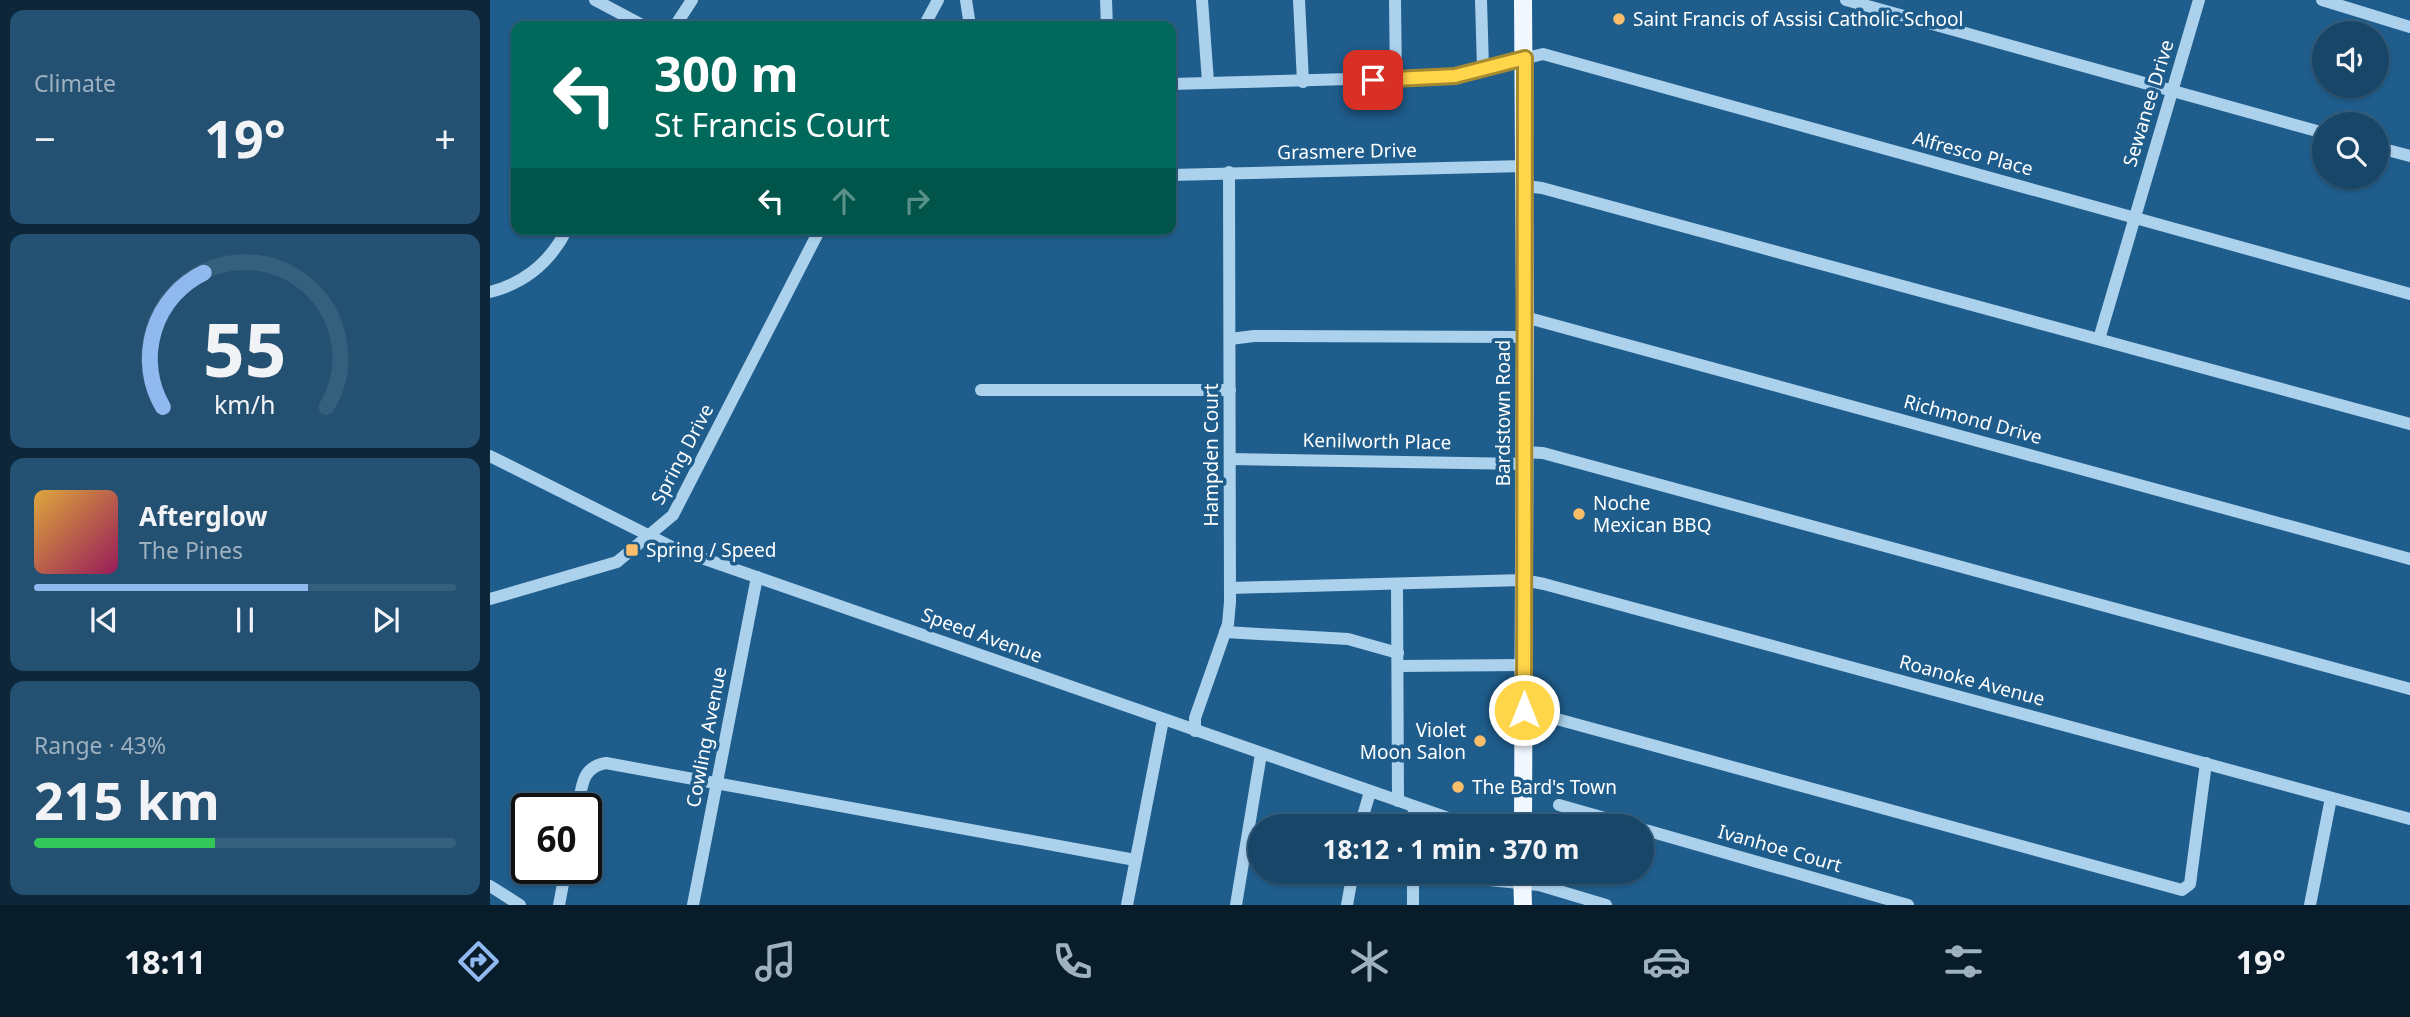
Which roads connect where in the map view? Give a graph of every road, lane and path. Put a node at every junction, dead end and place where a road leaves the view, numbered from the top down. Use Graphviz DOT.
graph roads {
  1 [pos="595,0"];
  2 [pos="692,0"];
  3 [pos="938,0"];
  4 [pos="966,0"];
  5 [pos="1106,0"];
  6 [pos="1202,0"];
  7 [pos="1299,0"];
  8 [pos="1395,0"];
  9 [pos="1480,0"];
  10 [pos="1523,0"];
  11 [pos="1846,0"];
  12 [pos="2199,0"];
  13 [pos="2322,0"];
  14 [pos="635,21"];
  15 [pos="678,21"];
  16 [pos="927,21"];
  17 [pos="969,21"];
  18 [pos="1107,21"];
  19 [pos="2410,27"];
  20 [pos="1525,58"];
  21 [pos="1483,68"];
  22 [pos="1396,80"];
  23 [pos="1208,82"];
  24 [pos="1303,82"];
  25 [pos="1176,84"];
  26 [pos="2172,92"];
  27 [pos="2312,130"];
  28 [pos="2389,150"];
  29 [pos="2410,156"];
  30 [pos="1524,166"];
  31 [pos="1229,172"];
  32 [pos="1176,175"];
  33 [pos="1525,186"];
  34 [pos="2134,218"];
  35 [pos="563,235"];
  36 [pos="817,235"];
  37 [pos="490,292"];
  38 [pos="2410,293"];
  39 [pos="1525,317"];
  40 [pos="1525,337"];
  41 [pos="2099,339"];
  42 [pos="1230,340"];
  43 [pos="981,390"];
  44 [pos="1230,390"];
  45 [pos="2410,424"];
  46 [pos="490,456"];
  47 [pos="1524,458"];
  48 [pos="1230,459"];
  49 [pos="650,535"];
  50 [pos="2410,559"];
  51 [pos="757,577"];
  52 [pos="1524,580"];
  53 [pos="1397,584"];
  54 [pos="1230,589"];
  55 [pos="490,599"];
  56 [pos="1225,632"];
  57 [pos="1398,659"];
  58 [pos="1524,665"];
  59 [pos="2410,689"];
  60 [pos="1524,710"];
  61 [pos="1163,720"];
  62 [pos="1195,731"];
  63 [pos="1261,754"];
  64 [pos="2206,763"];
  65 [pos="716,785"];
  66 [pos="1370,792"];
  67 [pos="581,793"];
  68 [pos="2331,798"];
  69 [pos="1398,801"];
  70 [pos="1559,805"];
  71 [pos="1414,807"];
  72 [pos="1364,814"];
  73 [pos="1414,814"];
  74 [pos="1429,814"];
  75 [pos="1523,814"];
  76 [pos="1591,814"];
  77 [pos="2410,819"];
  78 [pos="1654,832"];
  79 [pos="1135,860"];
  80 [pos="563,884"];
  81 [pos="1351,884"];
  82 [pos="1413,884"];
  83 [pos="1522,884"];
  84 [pos="1543,884"];
  85 [pos="490,886"];
  86 [pos="520,905"];
  87 [pos="559,905"];
  88 [pos="693,905"];
  89 [pos="1127,905"];
  90 [pos="1236,905"];
  91 [pos="1347,905"];
  92 [pos="1413,905"];
  93 [pos="1523,905"];
  94 [pos="1606,905"];
  95 [pos="1908,905"];
  96 [pos="2310,905"];
  1 -- 14 [label="street"];
  2 -- 15 [label="street"];
  3 -- 16 [label="street"];
  4 -- 17 [label="street"];
  5 -- 18 [label="street"];
  6 -- 23 [label="street"];
  7 -- 24 [label="street"];
  8 -- 22 [label="street"];
  9 -- 21 [label="street"];
  10 -- 20 [label="main road, Bardstown Road"];
  11 -- 26 [label="street"];
  12 -- 26 [label="street, Sewanee Drive"];
  13 -- 19 [label="street"];
  20 -- 21 [label="street, Alfresco Place"];
  20 -- 30 [label="main road, Bardstown Road"];
  20 -- 34 [label="street, Alfresco Place"];
  21 -- 22 [label="street, Alfresco Place"];
  22 -- 24 [label="street, Alfresco Place"];
  23 -- 24 [label="street, Alfresco Place"];
  23 -- 25 [label="street, Alfresco Place"];
  26 -- 27 [label="street"];
  26 -- 34 [label="street, Sewanee Drive"];
  28 -- 29 [label="street"];
  30 -- 31 [label="street, Grasmere Drive"];
  30 -- 33 [label="main road, Bardstown Road"];
  31 -- 32 [label="street, Grasmere Drive"];
  31 -- 42 [label="street, Hampden Court"];
  33 -- 39 [label="main road, Bardstown Road"];
  33 -- 41 [label="street"];
  34 -- 38 [label="street, Alfresco Place"];
  34 -- 41 [label="street, Sewanee Drive"];
  35 -- 37 [label="street"];
  36 -- 49 [label="street, Spring Drive"];
  39 -- 40 [label="main road, Bardstown Road"];
  39 -- 50 [label="street, Richmond Drive"];
  40 -- 42 [label="street"];
  40 -- 47 [label="main road, Bardstown Road"];
  41 -- 45 [label="street"];
  42 -- 44 [label="street, Hampden Court"];
  43 -- 44 [label="street"];
  44 -- 48 [label="street, Hampden Court"];
  46 -- 49 [label="street, Speed Avenue"];
  47 -- 48 [label="street, Kenilworth Place"];
  47 -- 52 [label="main road, Bardstown Road"];
  47 -- 59 [label="street, Kenilworth Place"];
  48 -- 54 [label="street, Hampden Court"];
  49 -- 51 [label="street, Speed Avenue"];
  49 -- 55 [label="street, Spring Drive"];
  51 -- 61 [label="street, Speed Avenue"];
  51 -- 65 [label="street, Cowling Avenue"];
  52 -- 53 [label="street, Roanoke Avenue"];
  52 -- 58 [label="main road, Bardstown Road"];
  52 -- 64 [label="street, Roanoke Avenue"];
  53 -- 54 [label="street, Roanoke Avenue"];
  53 -- 57 [label="street"];
  54 -- 56 [label="street, Hampden Court"];
  56 -- 57 [label="street"];
  56 -- 62 [label="street, Hampden Court"];
  57 -- 58 [label="street"];
  57 -- 69 [label="street"];
  58 -- 60 [label="main road, Bardstown Road"];
  60 -- 64 [label="street"];
  60 -- 75 [label="main road, Bardstown Road"];
  61 -- 62 [label="street, Speed Avenue"];
  61 -- 79 [label="street"];
  62 -- 63 [label="street, Speed Avenue"];
  63 -- 66 [label="street, Speed Avenue"];
  63 -- 90 [label="street"];
  64 -- 68 [label="street, Roanoke Avenue"];
  65 -- 67 [label="street"];
  65 -- 79 [label="street"];
  65 -- 88 [label="street, Cowling Avenue"];
  66 -- 69 [label="street, Speed Avenue"];
  66 -- 72 [label="street"];
  68 -- 77 [label="street, Roanoke Avenue"];
  68 -- 96 [label="street"];
  69 -- 71 [label="street, Speed Avenue"];
  70 -- 76 [label="street"];
  71 -- 73 [label="street"];
  71 -- 74 [label="street, Speed Avenue"];
  78 -- 95 [label="street, Ivanhoe Court"];
  79 -- 89 [label="street"];
  80 -- 87 [label="street"];
  81 -- 91 [label="street"];
  82 -- 92 [label="street"];
  83 -- 93 [label="main road"];
  84 -- 94 [label="street"];
  85 -- 86 [label="street"];
}
